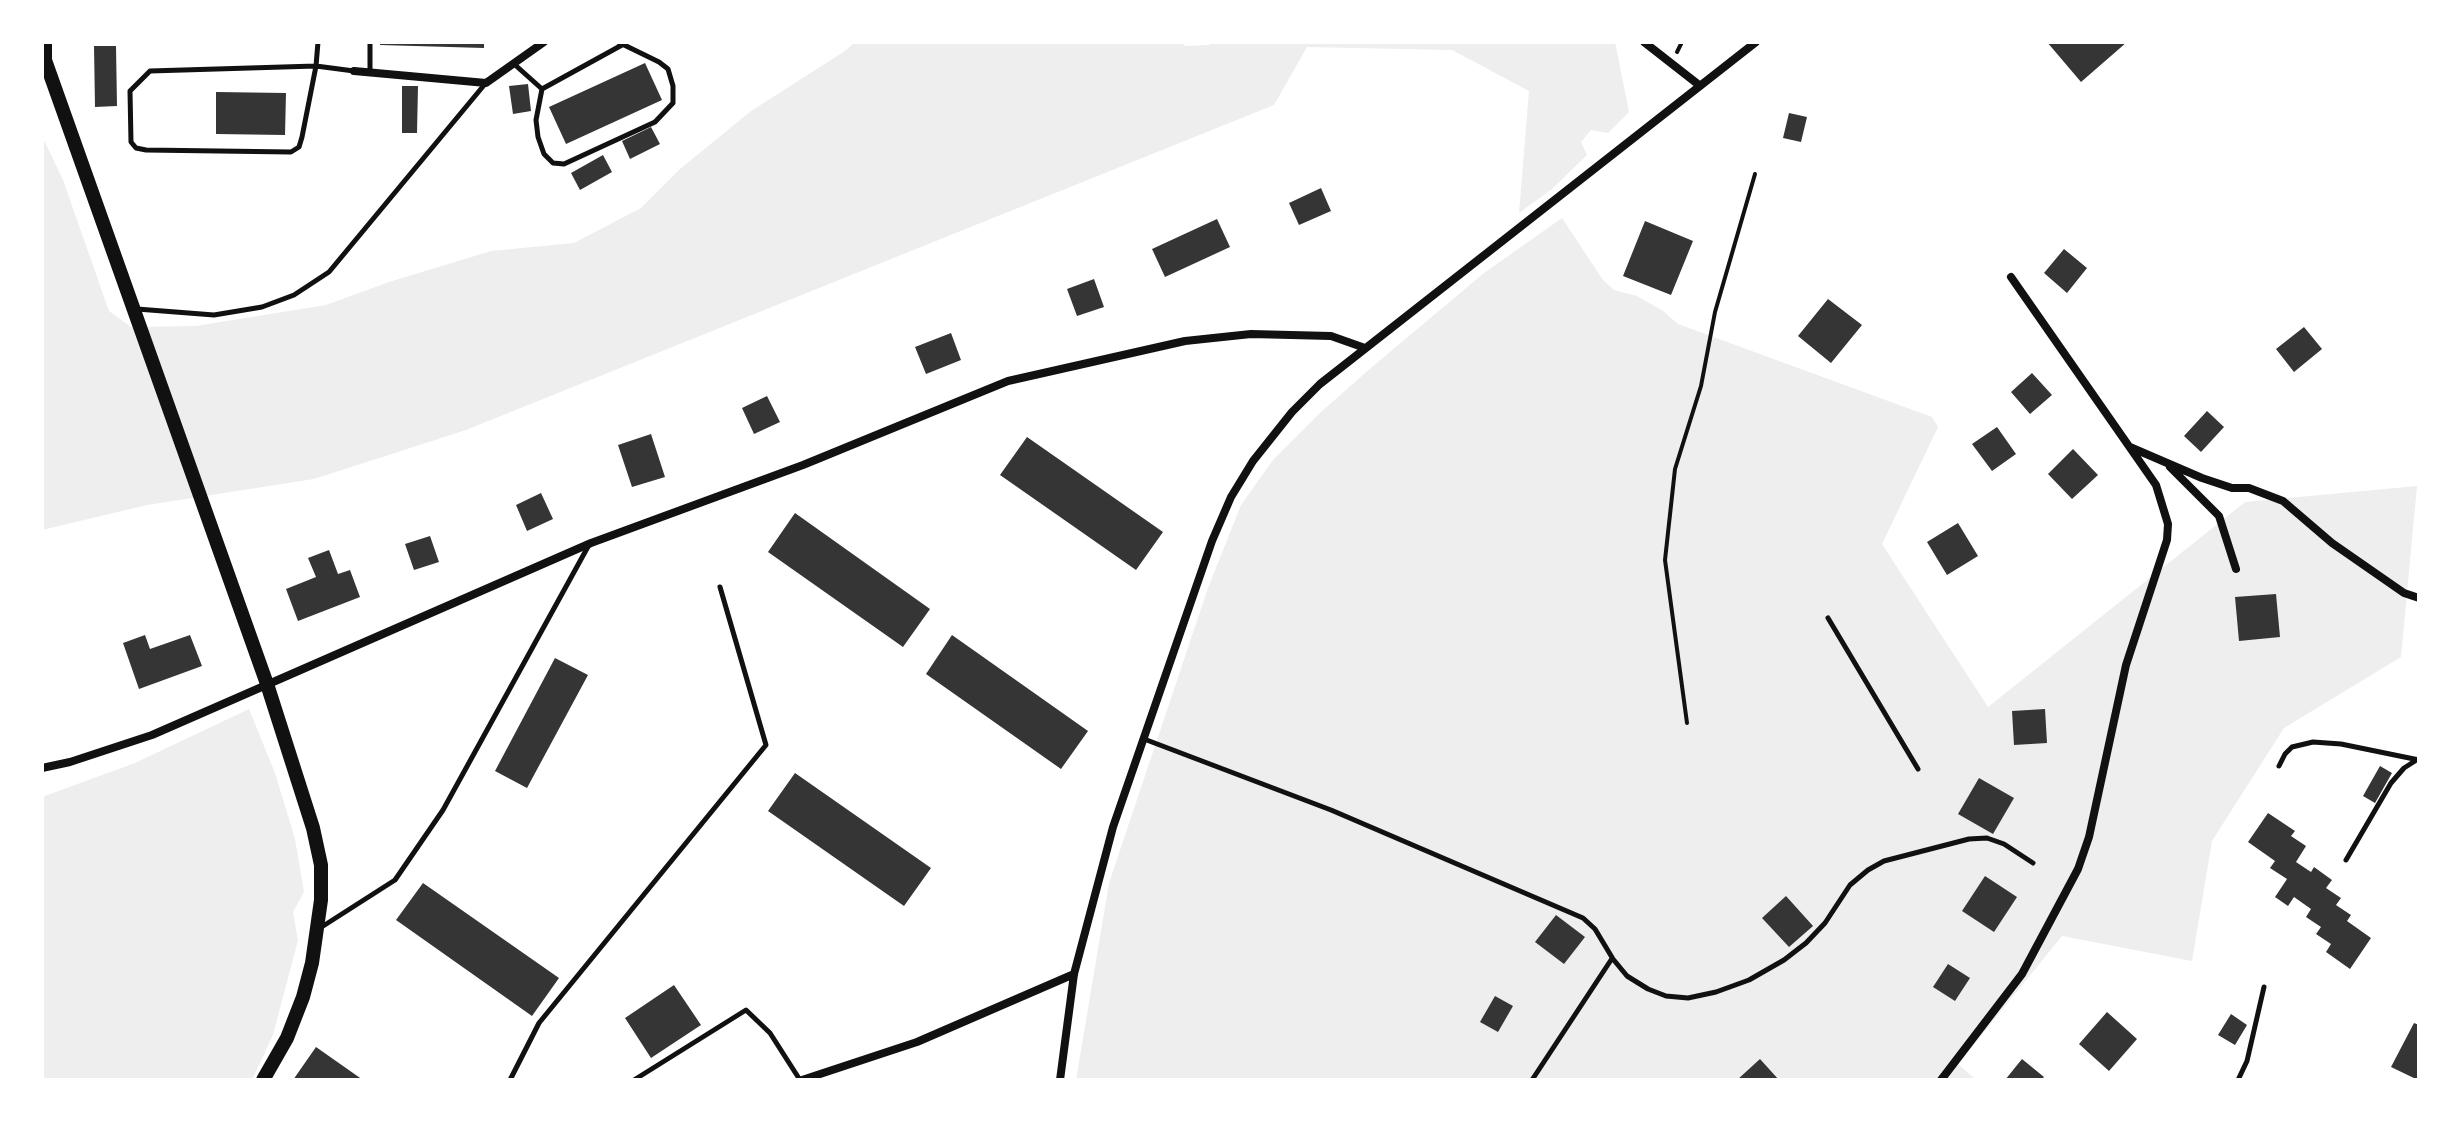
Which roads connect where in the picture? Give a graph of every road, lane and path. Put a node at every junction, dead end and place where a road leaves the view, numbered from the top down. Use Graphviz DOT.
graph roads {
  1 [pos="45,42"];
  2 [pos="318,42"];
  3 [pos="370,42"];
  4 [pos="544,42"];
  5 [pos="1644,42"];
  6 [pos="1756,42"];
  7 [pos="621,43"];
  8 [pos="44,60"];
  9 [pos="514,64"];
  10 [pos="316,66"];
  11 [pos="354,71"];
  12 [pos="370,72"];
  13 [pos="486,83"];
  14 [pos="1699,85"];
  15 [pos="542,89"];
  16 [pos="1755,174"];
  17 [pos="2011,277"];
  18 [pos="135,309"];
  19 [pos="1365,348"];
  20 [pos="2129,446"];
  21 [pos="2166,464"];
  22 [pos="591,543"];
  23 [pos="2236,569"];
  24 [pos="720,587"];
  25 [pos="2419,598"];
  26 [pos="1828,618"];
  27 [pos="267,684"];
  28 [pos="1687,723"];
  29 [pos="1142,738"];
  30 [pos="2418,760"];
  31 [pos="2279,766"];
  32 [pos="42,768"];
  33 [pos="1918,769"];
  34 [pos="2346,860"];
  35 [pos="2033,863"];
  36 [pos="318,929"];
  37 [pos="1611,960"];
  38 [pos="1074,974"];
  39 [pos="2264,987"];
  40 [pos="263,1080"];
  41 [pos="510,1080"];
  42 [pos="634,1080"];
  43 [pos="801,1080"];
  44 [pos="1060,1080"];
  45 [pos="1532,1080"];
  46 [pos="1941,1080"];
  47 [pos="2238,1080"];
  1 -- 8 [label="street"];
  2 -- 10 [label="lane"];
  3 -- 12 [label="lane"];
  4 -- 9 [label="street"];
  5 -- 14 [label="street"];
  6 -- 14 [label="street"];
  7 -- 15 [label="lane"];
  7 -- 15 [label="lane"];
  8 -- 18 [label="street"];
  9 -- 13 [label="street"];
  9 -- 15 [label="lane"];
  10 -- 10 [label="lane"];
  10 -- 11 [label="lane"];
  11 -- 12 [label="street"];
  12 -- 13 [label="street"];
  13 -- 18 [label="lane"];
  14 -- 19 [label="street"];
  16 -- 28 [label="path"];
  17 -- 20 [label="street"];
  18 -- 27 [label="street"];
  19 -- 22 [label="street"];
  19 -- 29 [label="street"];
  20 -- 21 [label="street"];
  20 -- 46 [label="street"];
  21 -- 23 [label="street"];
  21 -- 25 [label="street"];
  22 -- 27 [label="street"];
  22 -- 36 [label="lane"];
  24 -- 41 [label="lane"];
  26 -- 33 [label="lane"];
  27 -- 32 [label="street"];
  27 -- 36 [label="street"];
  29 -- 35 [label="lane"];
  29 -- 38 [label="street"];
  30 -- 31 [label="lane"];
  30 -- 34 [label="lane"];
  36 -- 40 [label="street"];
  37 -- 45 [label="lane"];
  38 -- 43 [label="street"];
  38 -- 44 [label="street"];
  39 -- 47 [label="lane"];
  42 -- 43 [label="lane"];
}
